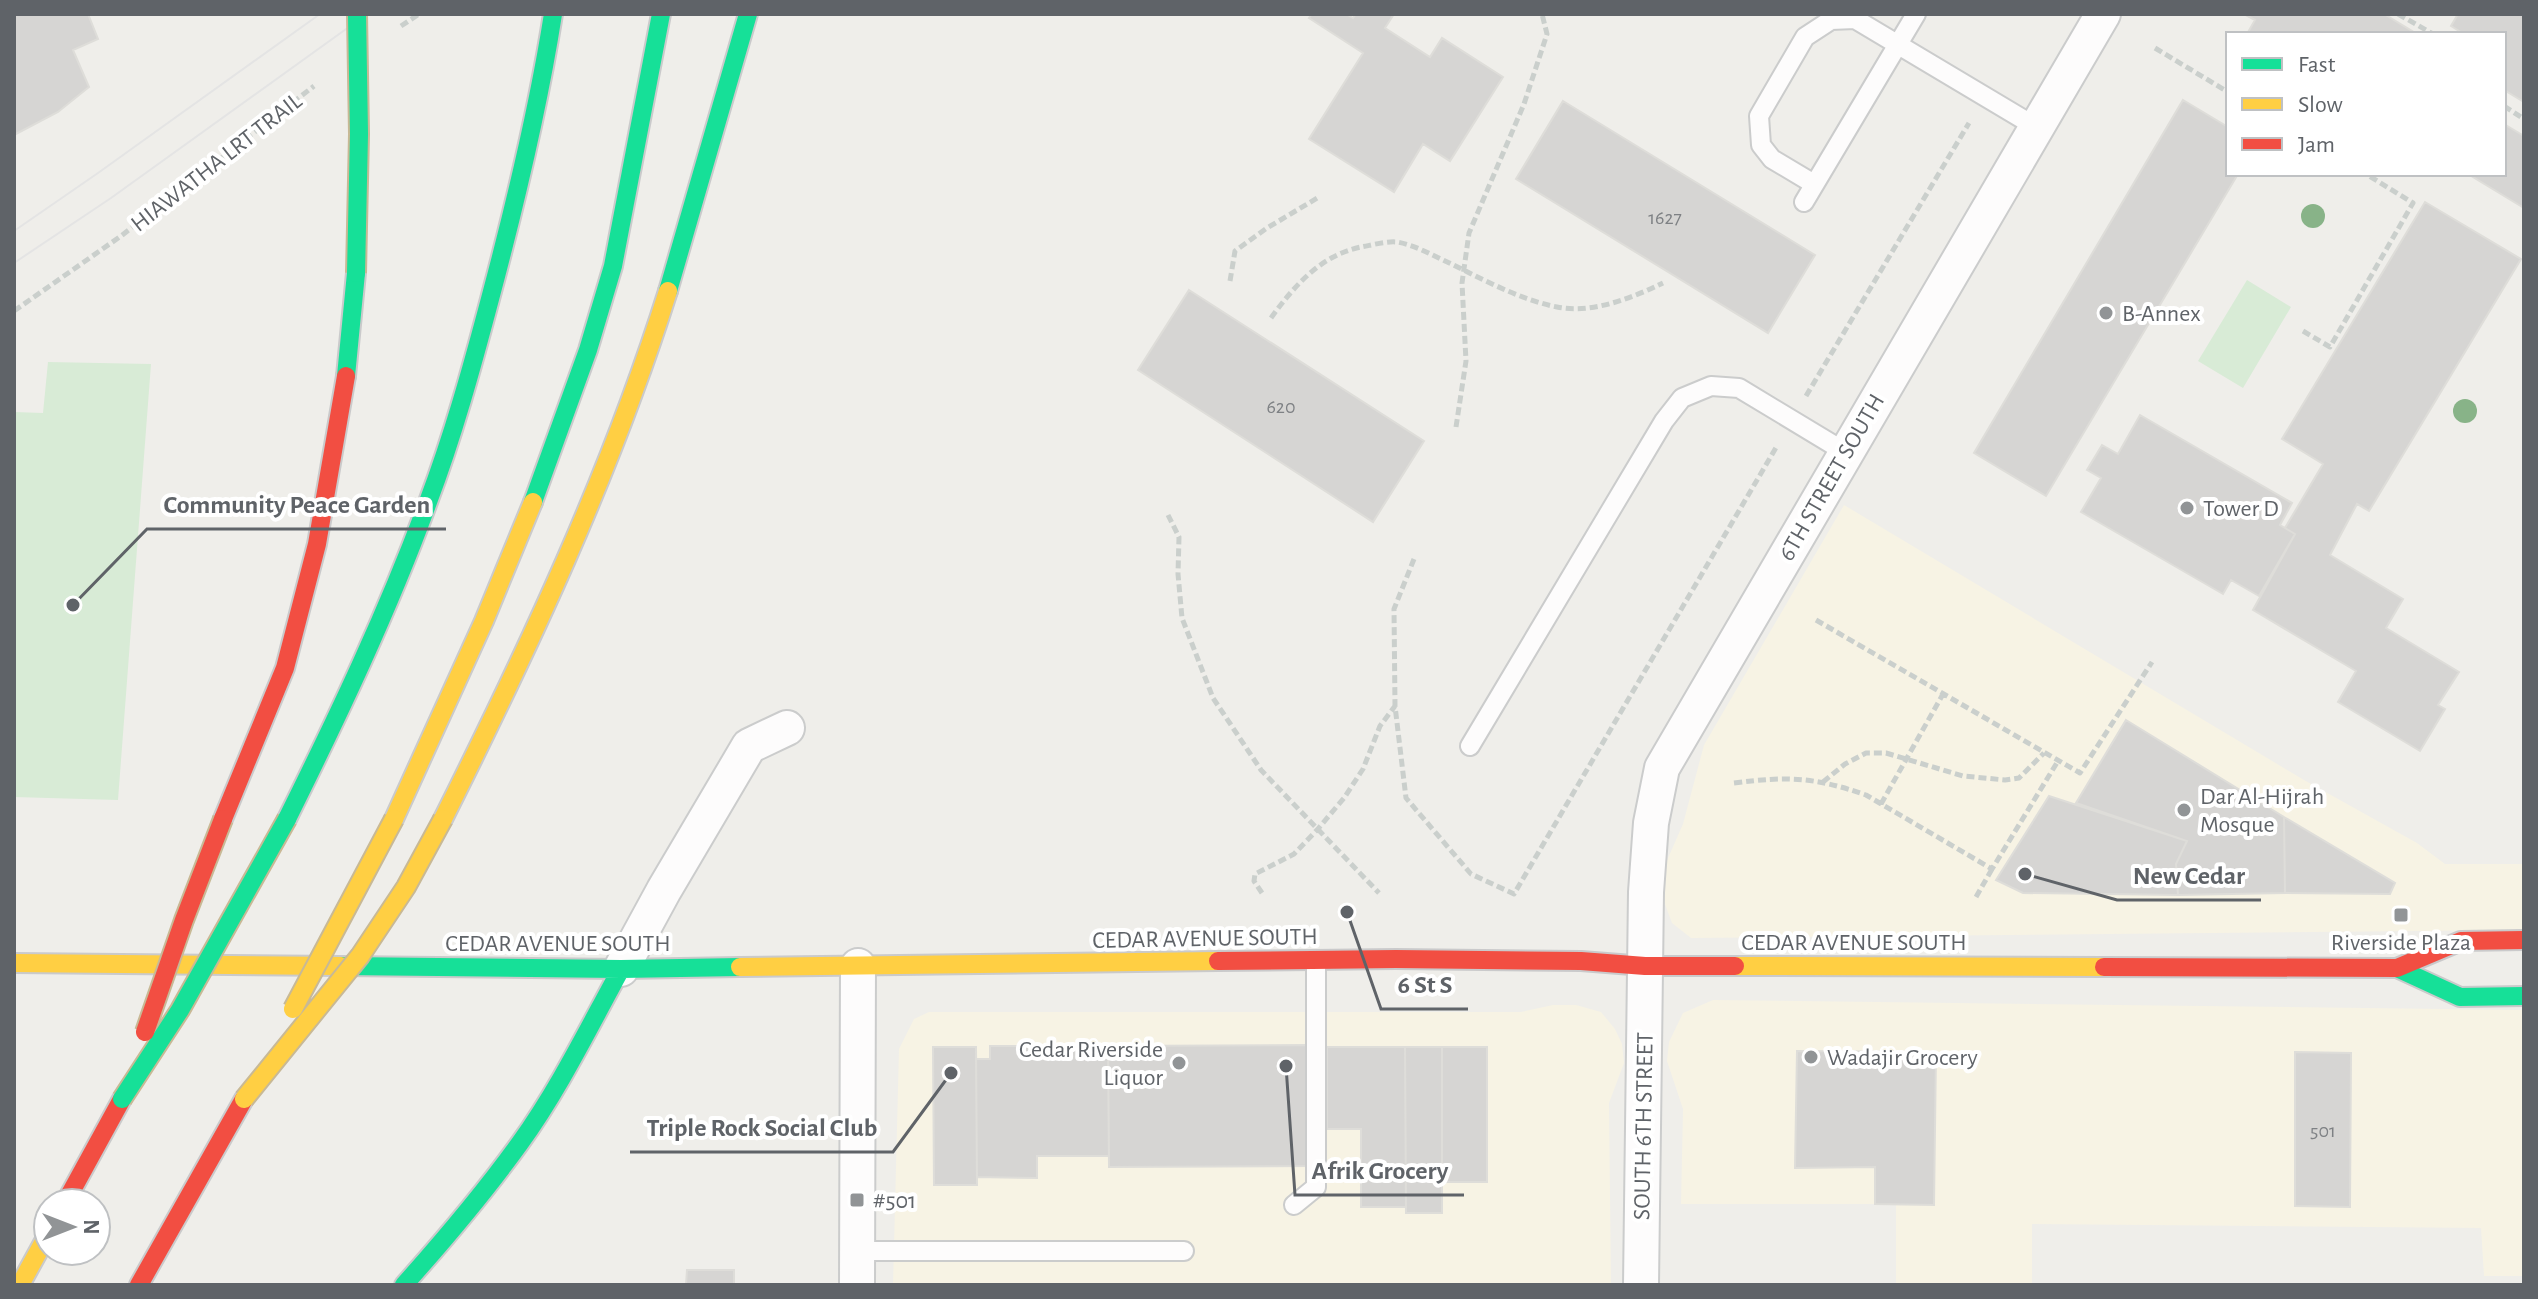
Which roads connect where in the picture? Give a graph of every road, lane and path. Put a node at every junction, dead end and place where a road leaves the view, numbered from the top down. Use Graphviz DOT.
graph roads {
  1 [pos="357,14"];
  2 [pos="419,14"];
  3 [pos="553,14"];
  4 [pos="748,14"];
  5 [pos="1542,14"];
  6 [pos="1916,14"];
  7 [pos="2103,14"];
  8 [pos="2398,14"];
  9 [pos="660,16"];
  10 [pos="395,30"];
  11 [pos="2430,32"];
  12 [pos="1898,44"];
  13 [pos="2155,48"];
  14 [pos="324,79"];
  15 [pos="2226,91"];
  16 [pos="1985,96"];
  17 [pos="2506,107"];
  18 [pos="2524,119"];
  19 [pos="2036,127"];
  20 [pos="2369,176"];
  21 [pos="1814,184"];
  22 [pos="1319,197"];
  23 [pos="1804,202"];
  24 [pos="1464,270"];
  25 [pos="1230,281"];
  26 [pos="1663,283"];
  27 [pos="14,311"];
  28 [pos="1271,318"];
  29 [pos="2303,331"];
  30 [pos="1792,420"];
  31 [pos="1456,427"];
  32 [pos="1845,452"];
  33 [pos="1168,515"];
  34 [pos="1414,559"];
  35 [pos="1816,620"];
  36 [pos="2152,662"];
  37 [pos="1943,694"];
  38 [pos="1395,706"];
  39 [pos="787,728"];
  40 [pos="1470,746"];
  41 [pos="2044,753"];
  42 [pos="1907,759"];
  43 [pos="2058,761"];
  44 [pos="1823,782"];
  45 [pos="1734,783"];
  46 [pos="1881,804"];
  47 [pos="1317,830"];
  48 [pos="1992,869"];
  49 [pos="1262,893"];
  50 [pos="1379,893"];
  51 [pos="1976,897"];
  52 [pos="2524,940"];
  53 [pos="1316,960"];
  54 [pos="14,963"];
  55 [pos="858,966"];
  56 [pos="1645,966"];
  57 [pos="2397,968"];
  58 [pos="621,969"];
  59 [pos="2524,996"];
  60 [pos="122,1099"];
  61 [pos="244,1099"];
  62 [pos="74,1187"];
  63 [pos="1294,1205"];
  64 [pos="857,1251"];
  65 [pos="1184,1251"];
  66 [pos="32,1263"];
  67 [pos="20,1285"];
  68 [pos="139,1285"];
  69 [pos="404,1285"];
  70 [pos="857,1285"];
  71 [pos="1641,1285"];
  1 -- 60 [label="main road, bridge"];
  2 -- 10 [label="path"];
  3 -- 60 [label="main road, bridge"];
  4 -- 61 [label="main road, bridge"];
  5 -- 24 [label="path"];
  6 -- 12 [label="lane"];
  7 -- 19 [label="street, 6TH STREET SOUTH"];
  8 -- 11 [label="path"];
  9 -- 61 [label="main road, bridge"];
  12 -- 16 [label="lane"];
  12 -- 21 [label="lane"];
  12 -- 21 [label="lane"];
  13 -- 15 [label="path"];
  14 -- 27 [label="path, HIAWATHA LRT TRAIL"];
  16 -- 19 [label="lane"];
  16 -- 30 [label="path"];
  17 -- 18 [label="path"];
  19 -- 32 [label="street, 6TH STREET SOUTH"];
  20 -- 29 [label="path"];
  21 -- 23 [label="lane"];
  22 -- 25 [label="path"];
  24 -- 26 [label="path"];
  24 -- 28 [label="path"];
  24 -- 31 [label="path"];
  30 -- 32 [label="lane"];
  30 -- 38 [label="path"];
  30 -- 40 [label="lane"];
  32 -- 56 [label="street, 6TH STREET SOUTH"];
  33 -- 47 [label="path"];
  34 -- 38 [label="path"];
  35 -- 37 [label="path"];
  36 -- 43 [label="path"];
  37 -- 41 [label="path"];
  37 -- 42 [label="path"];
  38 -- 47 [label="path"];
  39 -- 58 [label="street"];
  41 -- 42 [label="path"];
  41 -- 43 [label="path"];
  42 -- 44 [label="path"];
  42 -- 46 [label="path"];
  43 -- 48 [label="path"];
  44 -- 45 [label="path"];
  44 -- 46 [label="path"];
  46 -- 48 [label="path"];
  47 -- 49 [label="path"];
  47 -- 50 [label="path"];
  48 -- 51 [label="path"];
  52 -- 57 [label="main road, CEDAR AVENUE SOUTH"];
  53 -- 55 [label="main road, CEDAR AVENUE SOUTH"];
  53 -- 56 [label="main road, CEDAR AVENUE SOUTH"];
  53 -- 63 [label="lane"];
  54 -- 58 [label="main road, CEDAR AVENUE SOUTH"];
  55 -- 58 [label="main road, CEDAR AVENUE SOUTH"];
  55 -- 64 [label="street"];
  56 -- 57 [label="main road, CEDAR AVENUE SOUTH"];
  56 -- 71 [label="street, SOUTH 6TH STREET"];
  57 -- 59 [label="main road, CEDAR AVENUE SOUTH"];
  58 -- 69 [label="main road"];
  60 -- 62 [label="main road"];
  61 -- 68 [label="main road"];
  64 -- 65 [label="lane"];
  64 -- 70 [label="street"];
  66 -- 67 [label="main road"];
}
